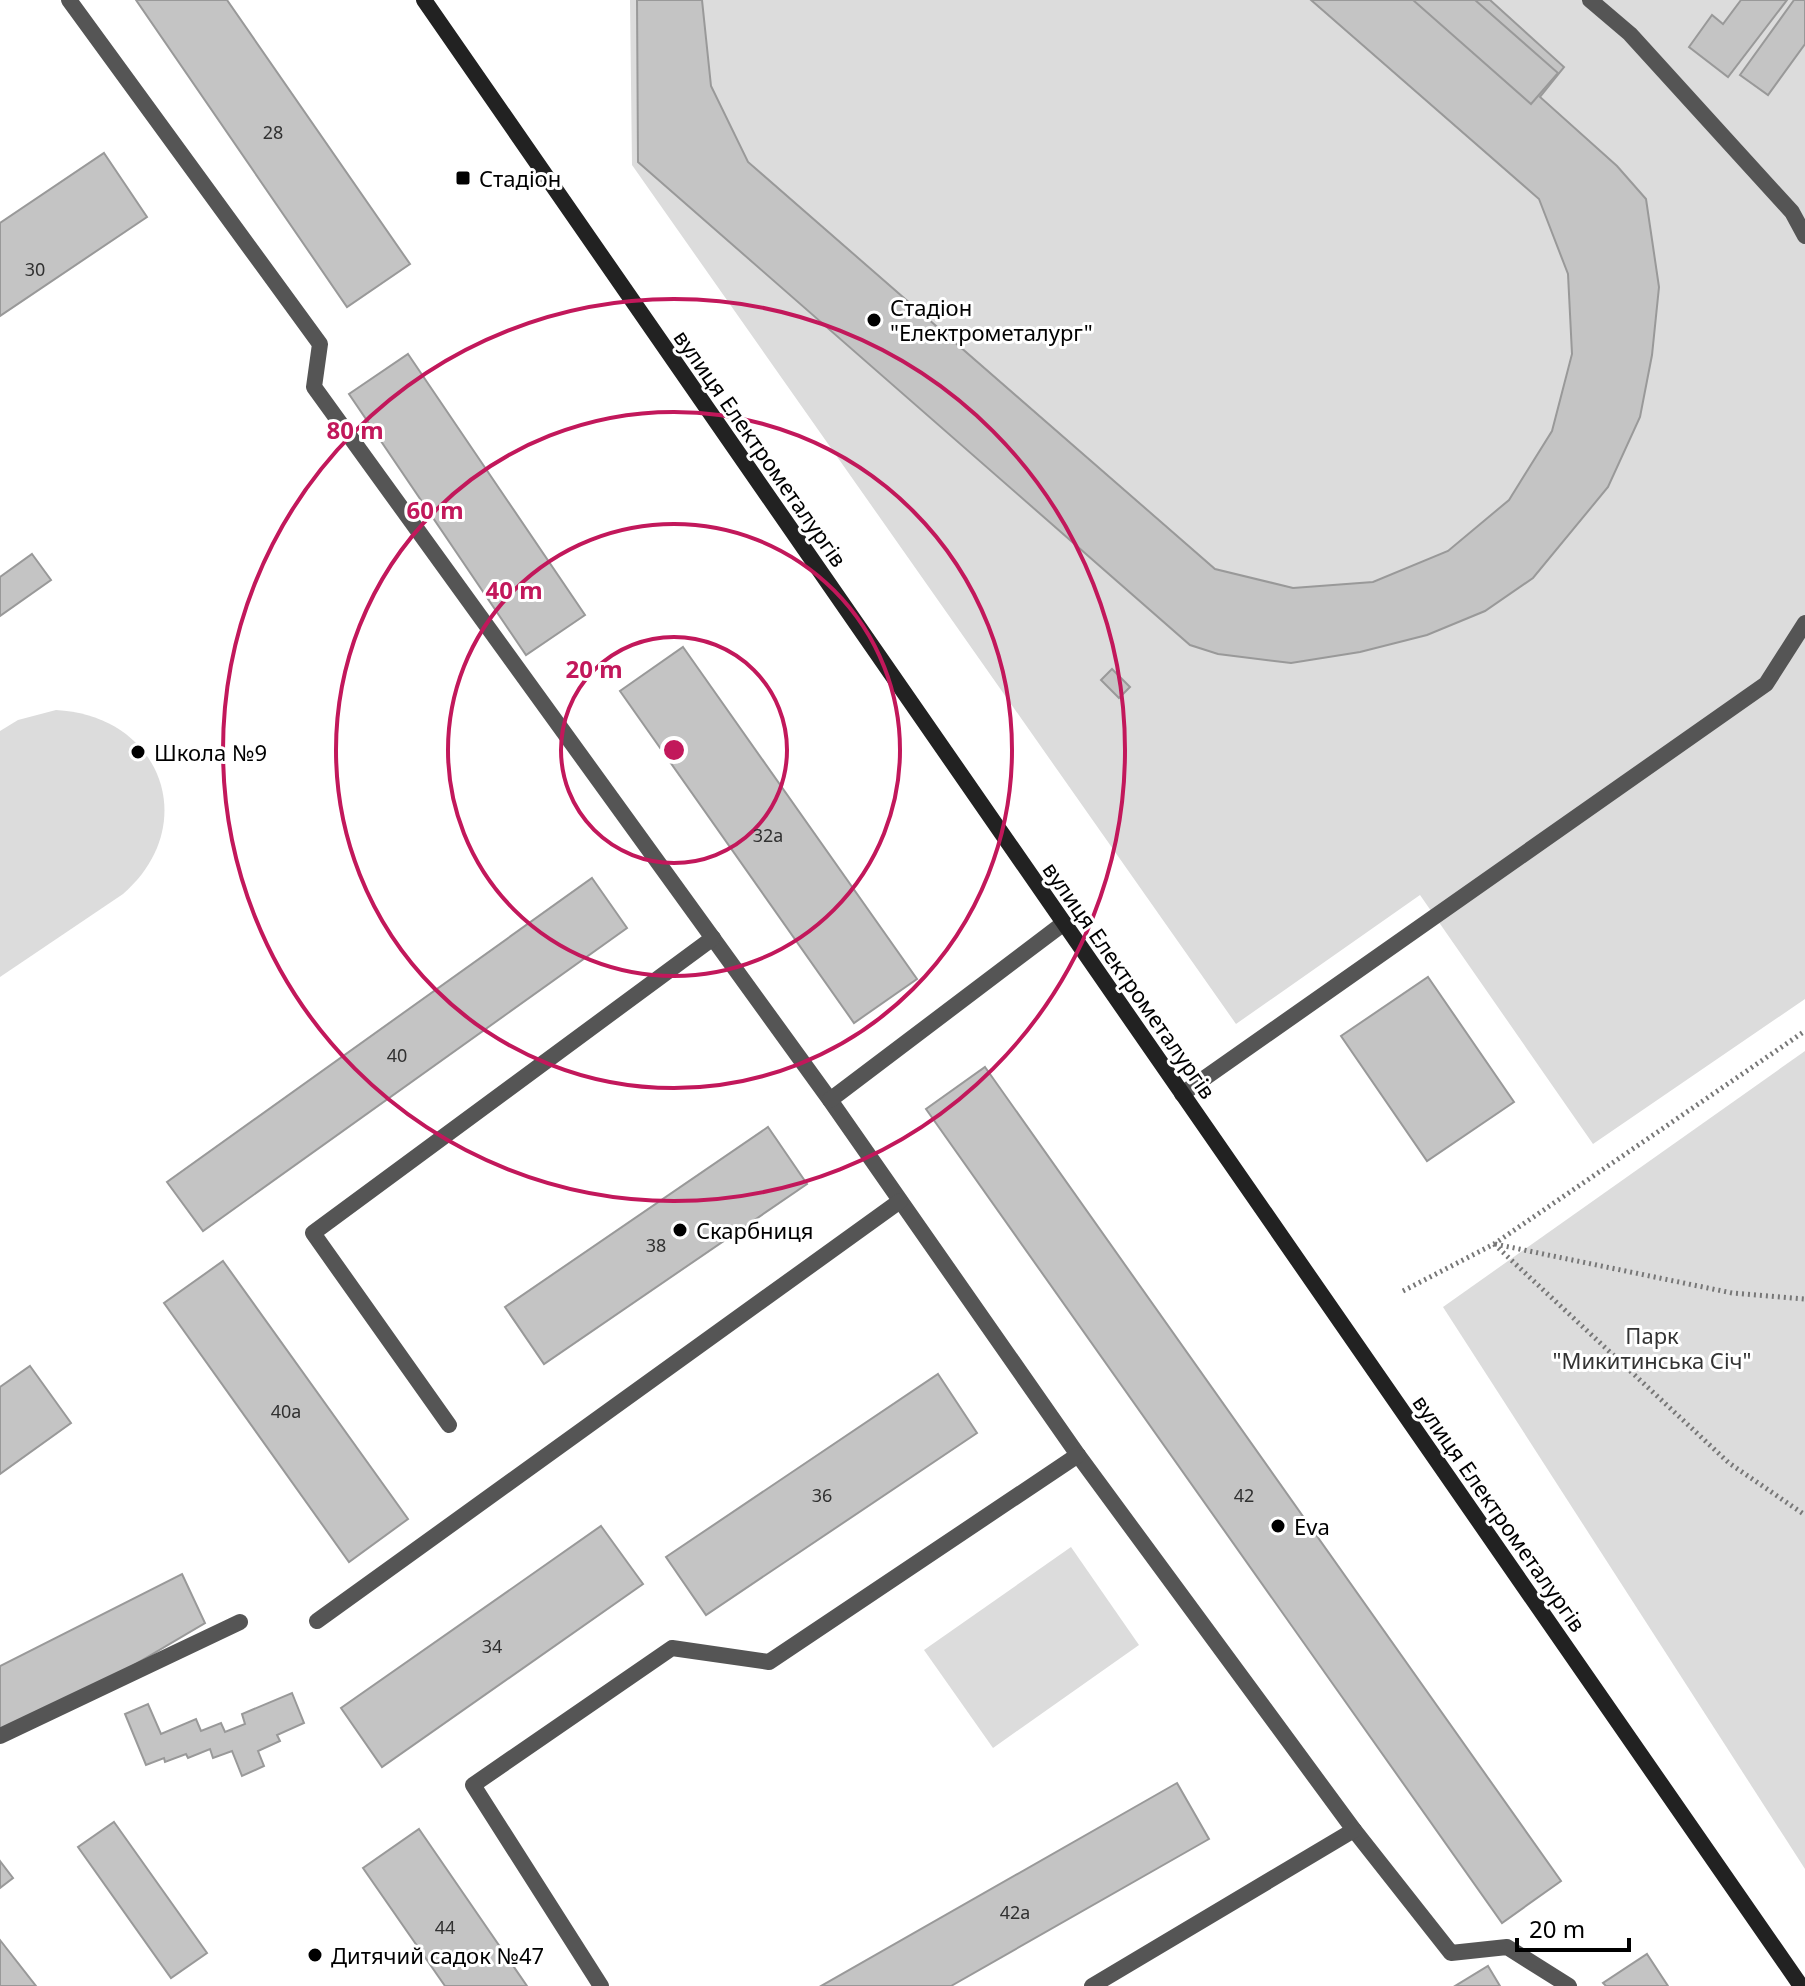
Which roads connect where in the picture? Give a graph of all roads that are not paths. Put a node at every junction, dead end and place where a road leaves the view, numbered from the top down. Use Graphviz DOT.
graph roads {
  1 [pos="69,0"];
  2 [pos="424,0"];
  3 [pos="1590,0"];
  4 [pos="1805,236"];
  5 [pos="1805,623"];
  6 [pos="1064,923"];
  7 [pos="713,938"];
  8 [pos="1182,1094"];
  9 [pos="830,1100"];
  10 [pos="900,1201"];
  11 [pos="449,1425"];
  12 [pos="1078,1455"];
  13 [pos="317,1621"];
  14 [pos="240,1622"];
  15 [pos="0,1736"];
  16 [pos="1354,1830"];
  17 [pos="601,1986"];
  18 [pos="1092,1986"];
  19 [pos="1569,1986"];
  20 [pos="1801,1986"];
  1 -- 7 [label="lane"];
  2 -- 6 [label="main road, вулиця Електрометалургів"];
  3 -- 4 [label="lane"];
  5 -- 8 [label="lane"];
  6 -- 8 [label="main road, вулиця Електрометалургів"];
  6 -- 9 [label="lane"];
  7 -- 9 [label="lane"];
  7 -- 11 [label="lane"];
  8 -- 20 [label="main road, вулиця Електрометалургів"];
  9 -- 10 [label="lane"];
  10 -- 12 [label="lane"];
  10 -- 13 [label="lane"];
  12 -- 16 [label="lane"];
  12 -- 17 [label="lane"];
  14 -- 15 [label="lane"];
  16 -- 18 [label="lane"];
  16 -- 19 [label="lane"];
}
